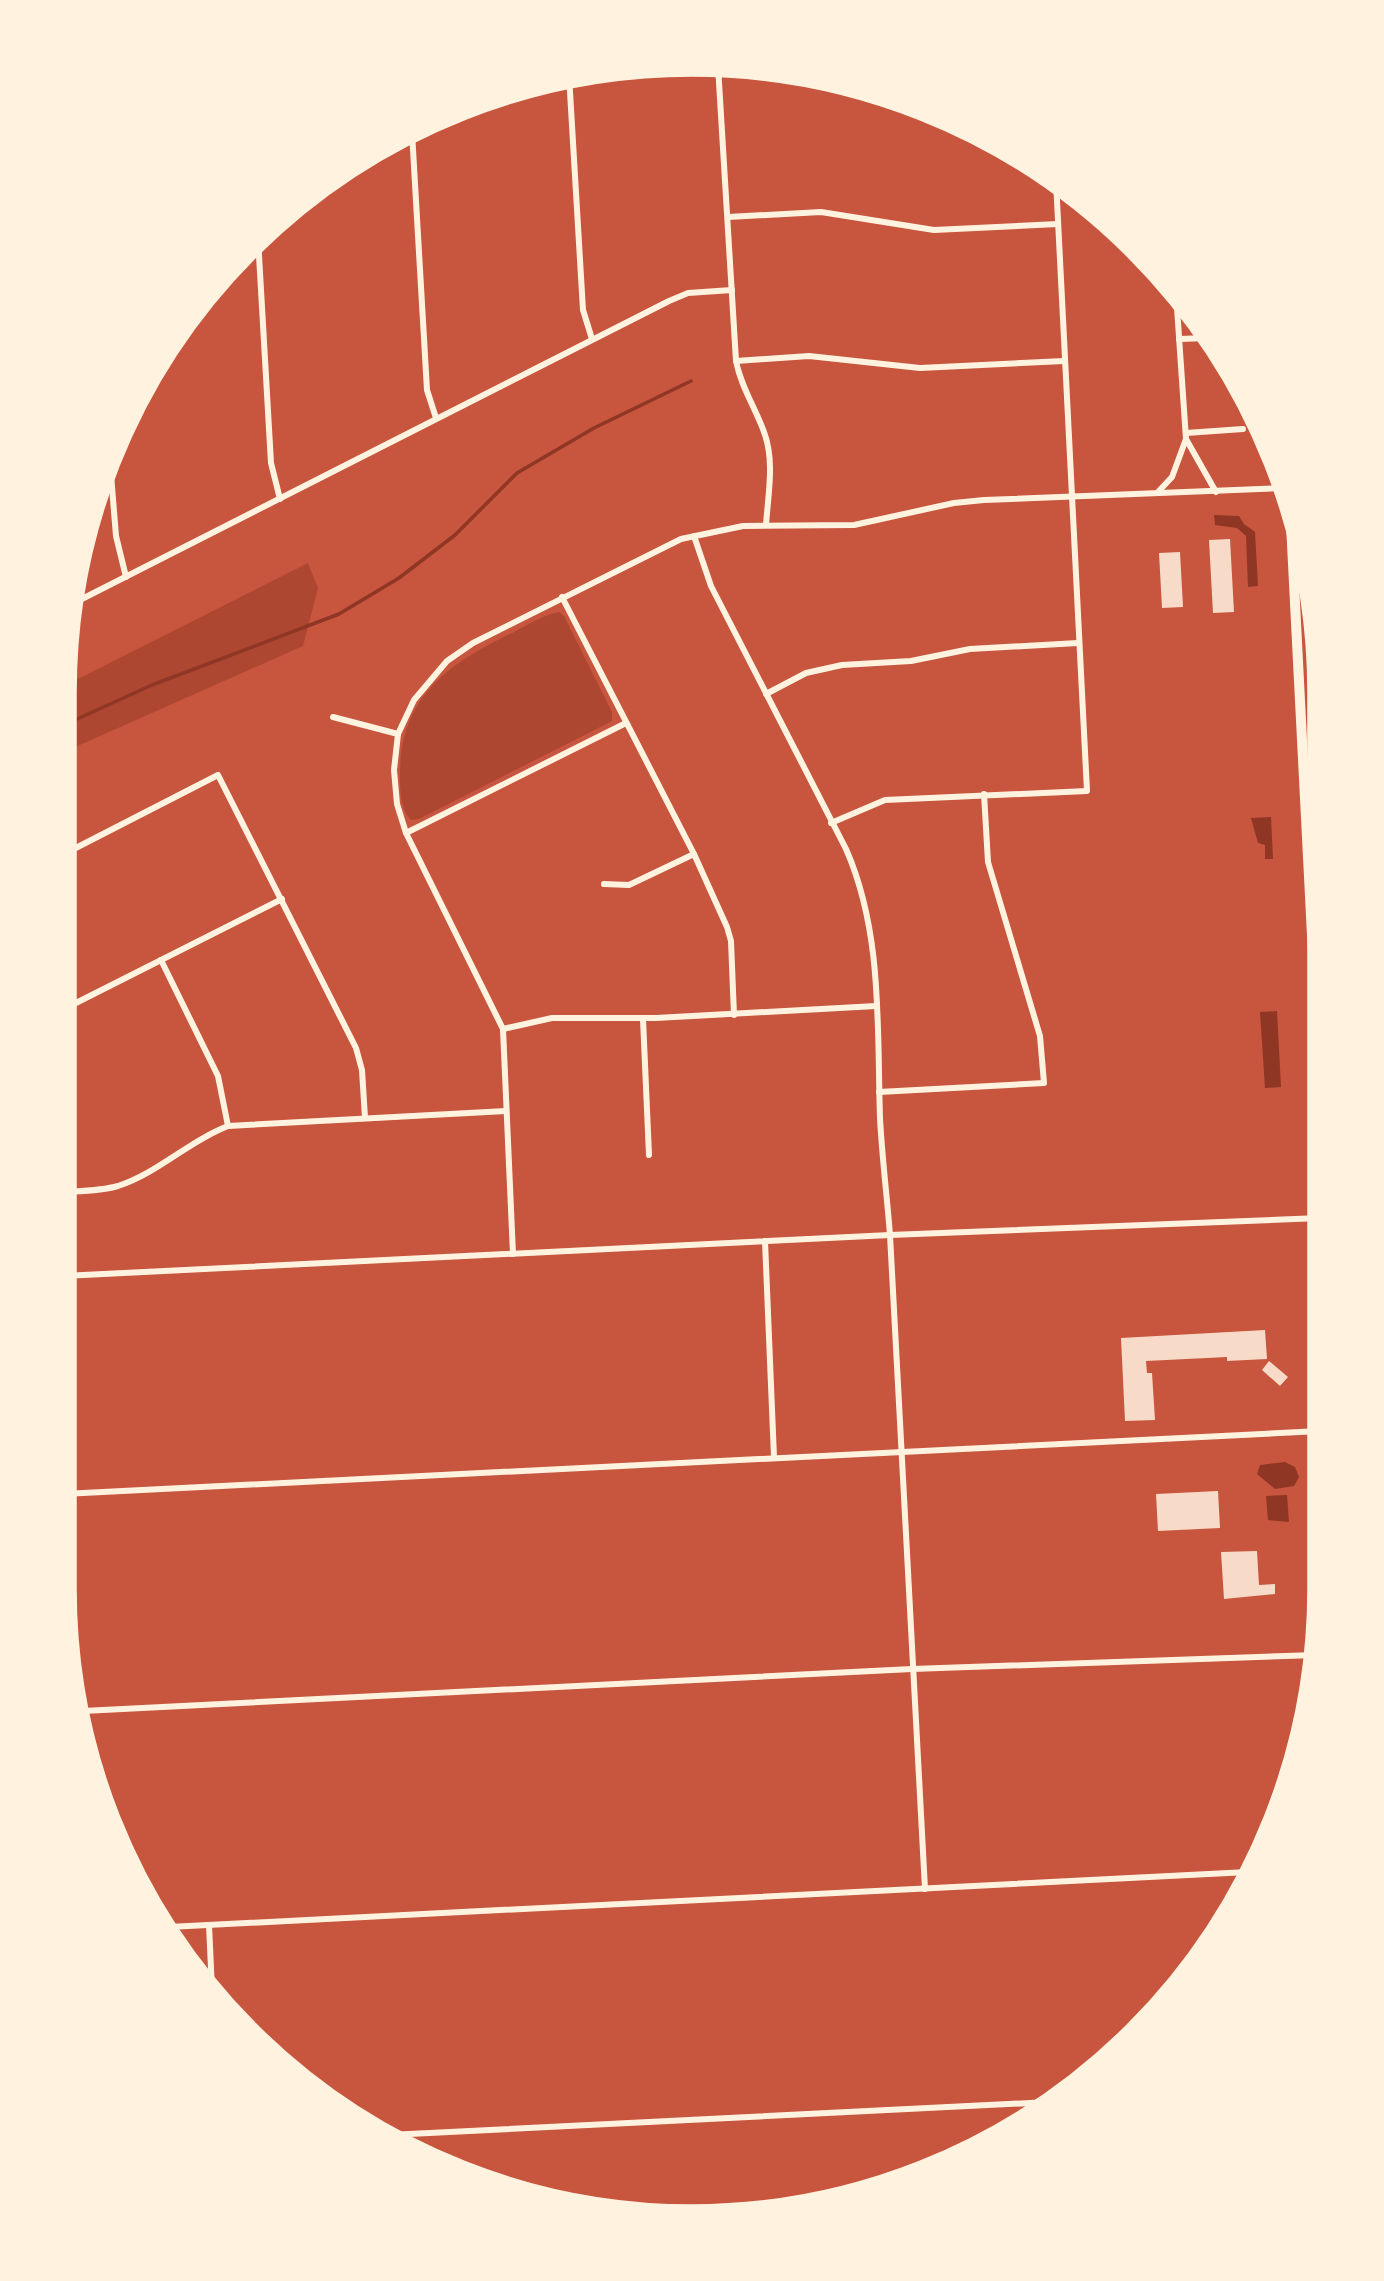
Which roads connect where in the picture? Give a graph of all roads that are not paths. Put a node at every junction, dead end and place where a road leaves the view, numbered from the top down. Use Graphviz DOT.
graph roads {
  1 [pos="719,76"];
  2 [pos="570,88"];
  3 [pos="413,142"];
  4 [pos="1057,195"];
  5 [pos="727,217"];
  6 [pos="1058,224"];
  7 [pos="259,253"];
  8 [pos="732,290"];
  9 [pos="1177,312"];
  10 [pos="592,339"];
  11 [pos="1197,339"];
  12 [pos="1179,340"];
  13 [pos="736,360"];
  14 [pos="1064,361"];
  15 [pos="436,418"];
  16 [pos="1243,429"];
  17 [pos="1186,436"];
  18 [pos="112,484"];
  19 [pos="1274,488"];
  20 [pos="1158,492"];
  21 [pos="1216,492"];
  22 [pos="1070,496"];
  23 [pos="281,499"];
  24 [pos="766,525"];
  25 [pos="694,536"];
  26 [pos="1292,551"];
  27 [pos="125,577"];
  28 [pos="562,597"];
  29 [pos="83,598"];
  30 [pos="1078,643"];
  31 [pos="766,694"];
  32 [pos="333,717"];
  33 [pos="626,723"];
  34 [pos="398,734"];
  35 [pos="984,794"];
  36 [pos="831,823"];
  37 [pos="406,833"];
  38 [pos="75,847"];
  39 [pos="694,854"];
  40 [pos="1309,876"];
  41 [pos="604,884"];
  42 [pos="282,899"];
  43 [pos="161,960"];
  44 [pos="75,1003"];
  45 [pos="876,1006"];
  46 [pos="734,1015"];
  47 [pos="643,1018"];
  48 [pos="503,1028"];
  49 [pos="879,1092"];
  50 [pos="506,1111"];
  51 [pos="365,1118"];
  52 [pos="228,1126"];
  53 [pos="649,1155"];
  54 [pos="75,1191"];
  55 [pos="1309,1217"];
  56 [pos="890,1235"];
  57 [pos="765,1241"];
  58 [pos="513,1254"];
  59 [pos="75,1275"];
  60 [pos="1309,1432"];
  61 [pos="902,1453"];
  62 [pos="774,1457"];
  63 [pos="75,1493"];
  64 [pos="1305,1654"];
  65 [pos="912,1669"];
  66 [pos="87,1711"];
  67 [pos="1239,1872"];
  68 [pos="925,1889"];
  69 [pos="209,1925"];
  70 [pos="176,1927"];
  71 [pos="211,1975"];
  72 [pos="1034,2103"];
  73 [pos="405,2134"];
  1 -- 5 [label="street"];
  2 -- 10 [label="street"];
  3 -- 15 [label="street"];
  4 -- 6 [label="street"];
  5 -- 6 [label="street"];
  5 -- 8 [label="street"];
  6 -- 14 [label="street"];
  7 -- 23 [label="street"];
  8 -- 10 [label="street"];
  8 -- 13 [label="street"];
  9 -- 12 [label="street"];
  10 -- 15 [label="street"];
  11 -- 12 [label="street"];
  12 -- 17 [label="street"];
  13 -- 14 [label="street"];
  13 -- 24 [label="street"];
  14 -- 22 [label="street"];
  15 -- 23 [label="street"];
  16 -- 17 [label="street"];
  17 -- 20 [label="street"];
  17 -- 21 [label="street"];
  18 -- 27 [label="street"];
  19 -- 21 [label="street"];
  20 -- 21 [label="street"];
  20 -- 22 [label="street"];
  22 -- 24 [label="street"];
  22 -- 30 [label="street"];
  23 -- 27 [label="street"];
  24 -- 25 [label="street"];
  25 -- 28 [label="street"];
  25 -- 31 [label="street"];
  26 -- 40 [label="main road"];
  27 -- 29 [label="street"];
  28 -- 33 [label="street"];
  28 -- 34 [label="street"];
  30 -- 31 [label="street"];
  30 -- 35 [label="street"];
  31 -- 36 [label="street"];
  32 -- 34 [label="street"];
  33 -- 37 [label="street"];
  33 -- 39 [label="street"];
  34 -- 37 [label="street"];
  35 -- 36 [label="street"];
  35 -- 49 [label="street"];
  36 -- 45 [label="street"];
  37 -- 48 [label="street"];
  38 -- 42 [label="street"];
  39 -- 41 [label="street"];
  39 -- 46 [label="street"];
  42 -- 43 [label="street"];
  42 -- 51 [label="street"];
  43 -- 44 [label="street"];
  43 -- 52 [label="street"];
  45 -- 46 [label="street"];
  45 -- 49 [label="street"];
  46 -- 47 [label="street"];
  47 -- 48 [label="street"];
  47 -- 53 [label="street"];
  48 -- 50 [label="street"];
  49 -- 56 [label="street"];
  50 -- 51 [label="street"];
  50 -- 58 [label="street"];
  51 -- 52 [label="street"];
  52 -- 54 [label="street"];
  55 -- 56 [label="street"];
  56 -- 57 [label="street"];
  56 -- 61 [label="street"];
  57 -- 58 [label="street"];
  57 -- 62 [label="street"];
  58 -- 59 [label="street"];
  60 -- 61 [label="street"];
  61 -- 62 [label="street"];
  61 -- 65 [label="street"];
  62 -- 63 [label="street"];
  64 -- 65 [label="street"];
  65 -- 66 [label="street"];
  65 -- 68 [label="street"];
  67 -- 68 [label="street"];
  68 -- 69 [label="street"];
  69 -- 70 [label="street"];
  69 -- 71 [label="street"];
  72 -- 73 [label="street"];
}
